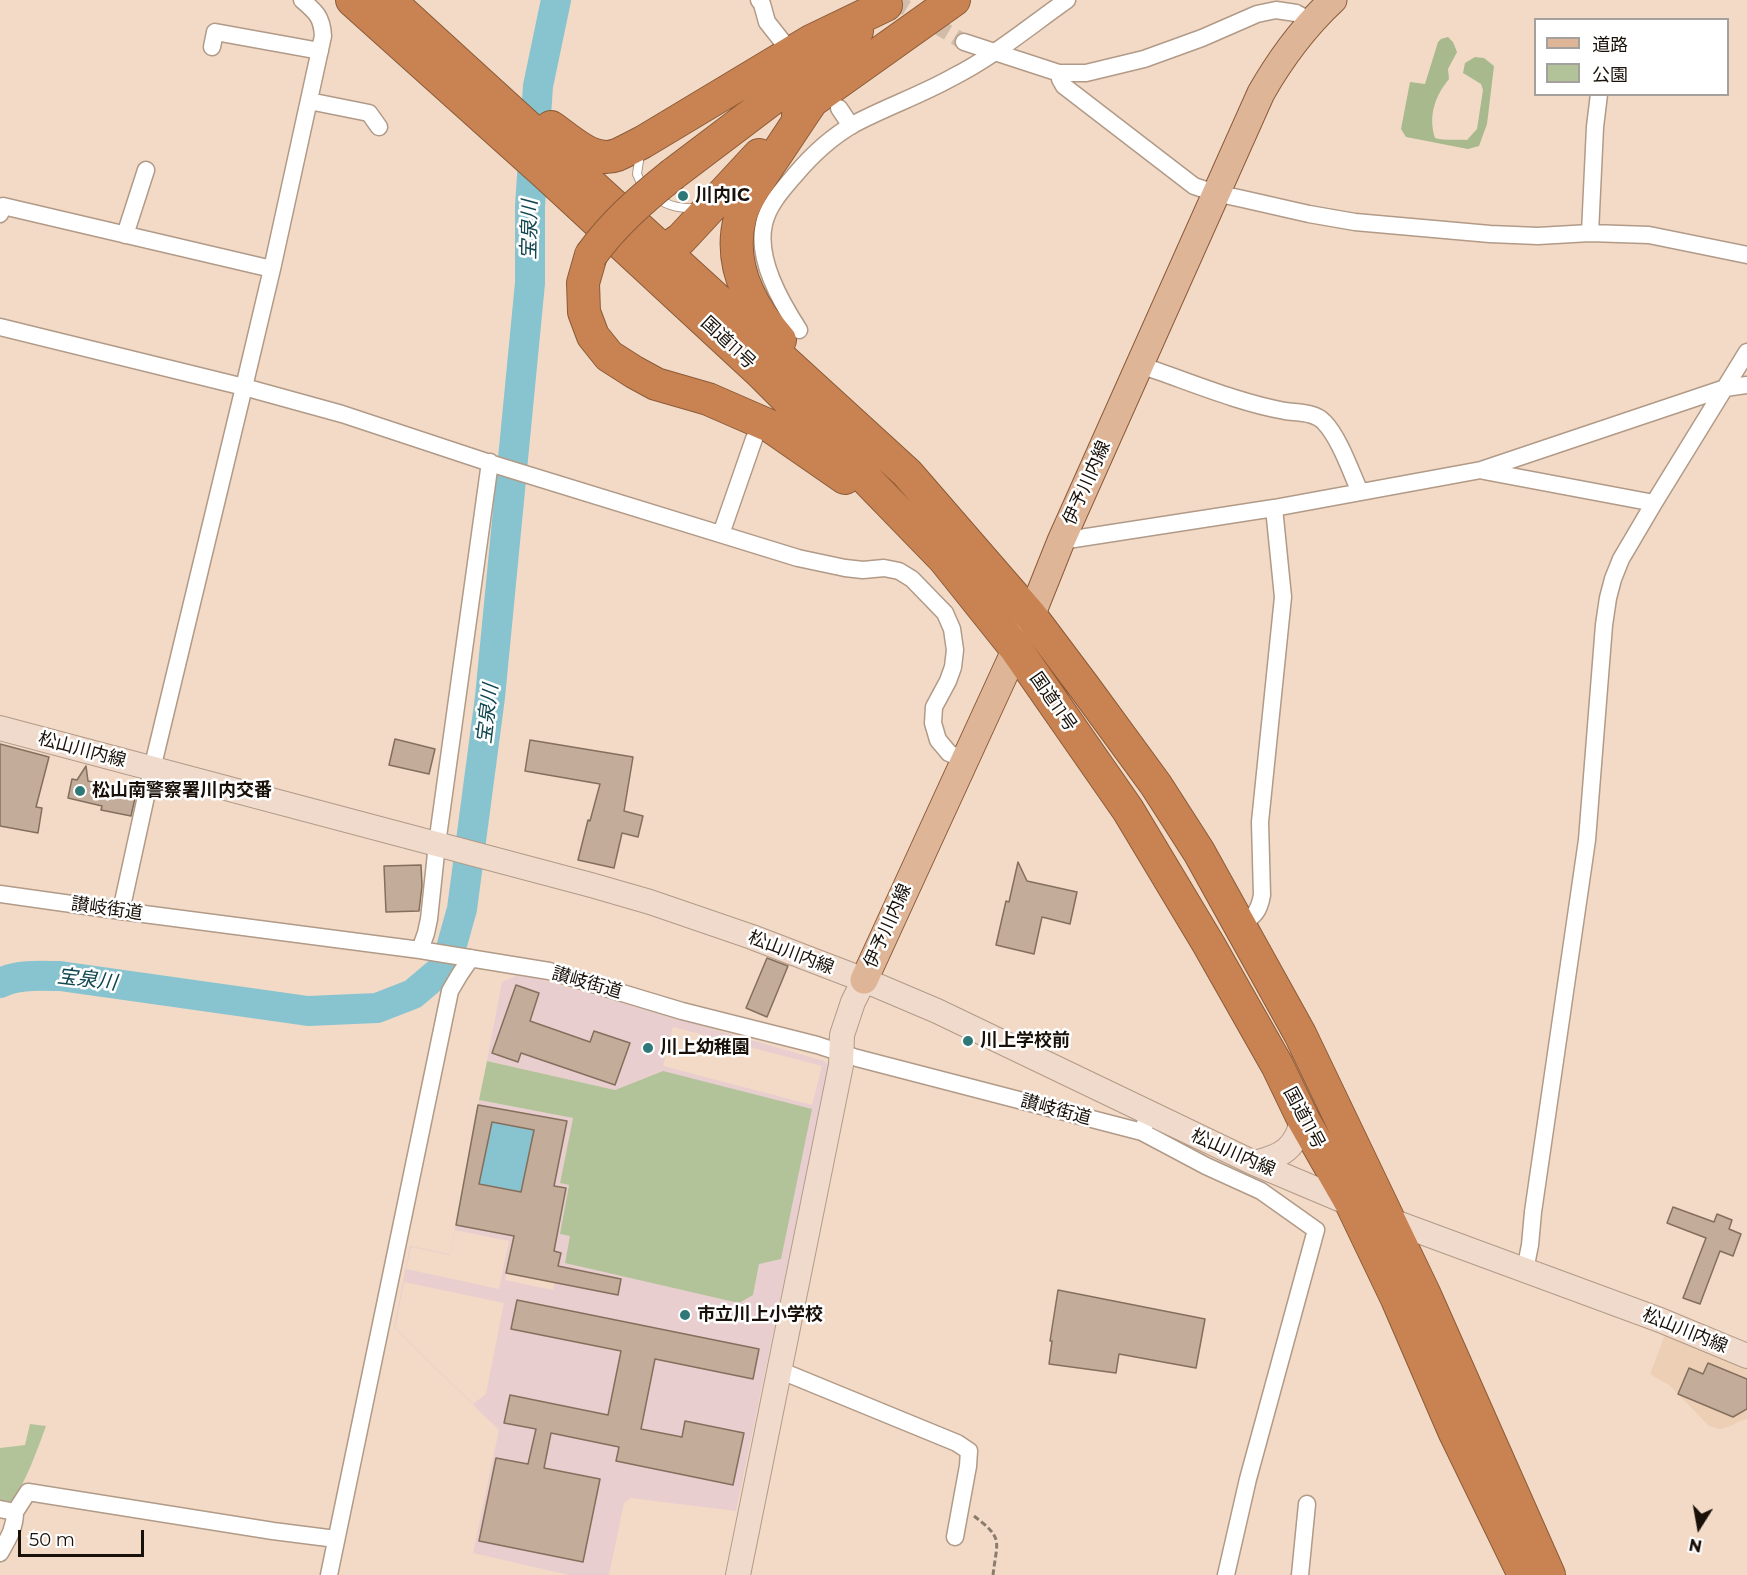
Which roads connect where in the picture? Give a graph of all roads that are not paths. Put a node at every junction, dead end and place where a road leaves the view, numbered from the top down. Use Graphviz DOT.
graph roads {
  1 [pos="302,0"];
  2 [pos="352,0"];
  3 [pos="389,0"];
  4 [pos="759,0"];
  5 [pos="954,0"];
  6 [pos="1067,0"];
  7 [pos="1333,0"];
  8 [pos="889,3"];
  9 [pos="1311,21"];
  10 [pos="782,40"];
  11 [pos="964,42"];
  12 [pos="212,47"];
  13 [pos="320,51"];
  14 [pos="993,52"];
  15 [pos="1059,73"];
  16 [pos="1599,96"];
  17 [pos="309,101"];
  18 [pos="825,104"];
  19 [pos="851,126"];
  20 [pos="380,127"];
  21 [pos="643,142"];
  22 [pos="547,148"];
  23 [pos="146,170"];
  24 [pos="1215,193"];
  25 [pos="717,202"];
  26 [pos="0,214"];
  27 [pos="1590,233"];
  28 [pos="125,235"];
  29 [pos="620,243"];
  30 [pos="663,250"];
  31 [pos="1747,255"];
  32 [pos="272,269"];
  33 [pos="0,327"];
  34 [pos="800,330"];
  35 [pos="1747,352"];
  36 [pos="1140,365"];
  37 [pos="1747,385"];
  38 [pos="244,387"];
  39 [pos="1725,388"];
  40 [pos="754,439"];
  41 [pos="493,464"];
  42 [pos="1481,470"];
  43 [pos="907,473"];
  44 [pos="1360,492"];
  45 [pos="886,499"];
  46 [pos="1654,502"];
  47 [pos="1274,508"];
  48 [pos="721,534"];
  49 [pos="1061,541"];
  50 [pos="1031,616"];
  51 [pos="1016,649"];
  52 [pos="0,728"];
  53 [pos="964,760"];
  54 [pos="152,769"];
  55 [pos="442,846"];
  56 [pos="0,894"];
  57 [pos="121,911"];
  58 [pos="1241,925"];
  59 [pos="422,950"];
  60 [pos="468,958"];
  61 [pos="864,980"];
  62 [pos="841,1053"];
  63 [pos="1303,1119"];
  64 [pos="1145,1123"];
  65 [pos="1254,1163"];
  66 [pos="1351,1203"];
  67 [pos="1389,1220"];
  68 [pos="1525,1270"];
  69 [pos="1747,1356"];
  70 [pos="779,1371"];
  71 [pos="1307,1504"];
  72 [pos="7,1510"];
  73 [pos="955,1537"];
  74 [pos="336,1539"];
  75 [pos="0,1553"];
  76 [pos="329,1575"];
  77 [pos="738,1575"];
  78 [pos="1226,1575"];
  79 [pos="1300,1575"];
  80 [pos="1524,1575"];
  81 [pos="1549,1575"];
  1 -- 13 [label="street"];
  2 -- 22 [label="highway, 国道11号"];
  3 -- 22 [label="highway"];
  4 -- 10 [label="street"];
  5 -- 18 [label="highway"];
  6 -- 14 [label="street"];
  7 -- 9 [label="main road, 伊予川内線"];
  8 -- 21 [label="highway"];
  8 -- 45 [label="highway, bridge"];
  9 -- 15 [label="street"];
  9 -- 24 [label="main road, 伊予川内線"];
  11 -- 14 [label="street"];
  12 -- 13 [label="street"];
  13 -- 17 [label="street"];
  14 -- 15 [label="street"];
  14 -- 19 [label="street"];
  15 -- 24 [label="street"];
  16 -- 27 [label="street"];
  17 -- 20 [label="street"];
  17 -- 32 [label="street"];
  18 -- 19 [label="street"];
  18 -- 25 [label="highway"];
  18 -- 43 [label="highway"];
  19 -- 34 [label="street"];
  21 -- 22 [label="highway"];
  21 -- 25 [label="lane"];
  22 -- 29 [label="highway, 国道11号"];
  22 -- 30 [label="highway, 国道11号"];
  23 -- 28 [label="street"];
  24 -- 27 [label="street"];
  24 -- 36 [label="main road, 伊予川内線"];
  25 -- 30 [label="highway"];
  26 -- 28 [label="street"];
  27 -- 31 [label="street"];
  28 -- 32 [label="street"];
  29 -- 30 [label="highway"];
  29 -- 45 [label="highway, 国道11号"];
  30 -- 43 [label="highway, 国道11号"];
  32 -- 38 [label="street"];
  33 -- 38 [label="street"];
  35 -- 39 [label="street"];
  36 -- 44 [label="street"];
  36 -- 49 [label="main road, 伊予川内線"];
  37 -- 39 [label="street"];
  38 -- 41 [label="street"];
  38 -- 54 [label="street"];
  39 -- 42 [label="street"];
  39 -- 46 [label="street"];
  40 -- 48 [label="street"];
  41 -- 48 [label="street"];
  41 -- 55 [label="street"];
  42 -- 44 [label="street"];
  42 -- 46 [label="street"];
  43 -- 50 [label="highway, 国道11号"];
  44 -- 47 [label="street"];
  45 -- 51 [label="highway, 国道11号"];
  46 -- 68 [label="street"];
  47 -- 49 [label="street"];
  47 -- 58 [label="street"];
  48 -- 53 [label="street"];
  49 -- 50 [label="main road, 伊予川内線"];
  50 -- 51 [label="main road, 伊予川内線"];
  50 -- 58 [label="highway, 国道11号"];
  51 -- 53 [label="main road, 伊予川内線"];
  51 -- 63 [label="highway, 国道11号"];
  52 -- 54 [label="main road, 松山川内線"];
  53 -- 61 [label="main road, 伊予川内線"];
  54 -- 55 [label="main road, 松山川内線"];
  54 -- 57 [label="street"];
  55 -- 59 [label="street"];
  55 -- 61 [label="main road, 松山川内線"];
  56 -- 57 [label="street, 讃岐街道"];
  57 -- 59 [label="street, 讃岐街道"];
  58 -- 67 [label="highway, 国道11号"];
  59 -- 60 [label="street, 讃岐街道"];
  60 -- 62 [label="street, 讃岐街道"];
  60 -- 74 [label="street"];
  61 -- 62 [label="main road"];
  61 -- 64 [label="main road, 松山川内線"];
  62 -- 64 [label="street, 讃岐街道"];
  62 -- 70 [label="main road"];
  63 -- 65 [label="main road"];
  63 -- 66 [label="highway, 国道11号"];
  64 -- 65 [label="main road, 松山川内線"];
  64 -- 78 [label="street, 讃岐街道"];
  65 -- 66 [label="main road, 松山川内線"];
  66 -- 67 [label="main road, 松山川内線"];
  66 -- 80 [label="highway, 国道11号"];
  67 -- 68 [label="main road, 松山川内線"];
  67 -- 81 [label="highway, 国道11号"];
  68 -- 69 [label="main road, 松山川内線"];
  70 -- 73 [label="street"];
  70 -- 77 [label="main road"];
  71 -- 79 [label="street"];
  72 -- 74 [label="street"];
  72 -- 75 [label="street"];
  74 -- 76 [label="street"];
}
